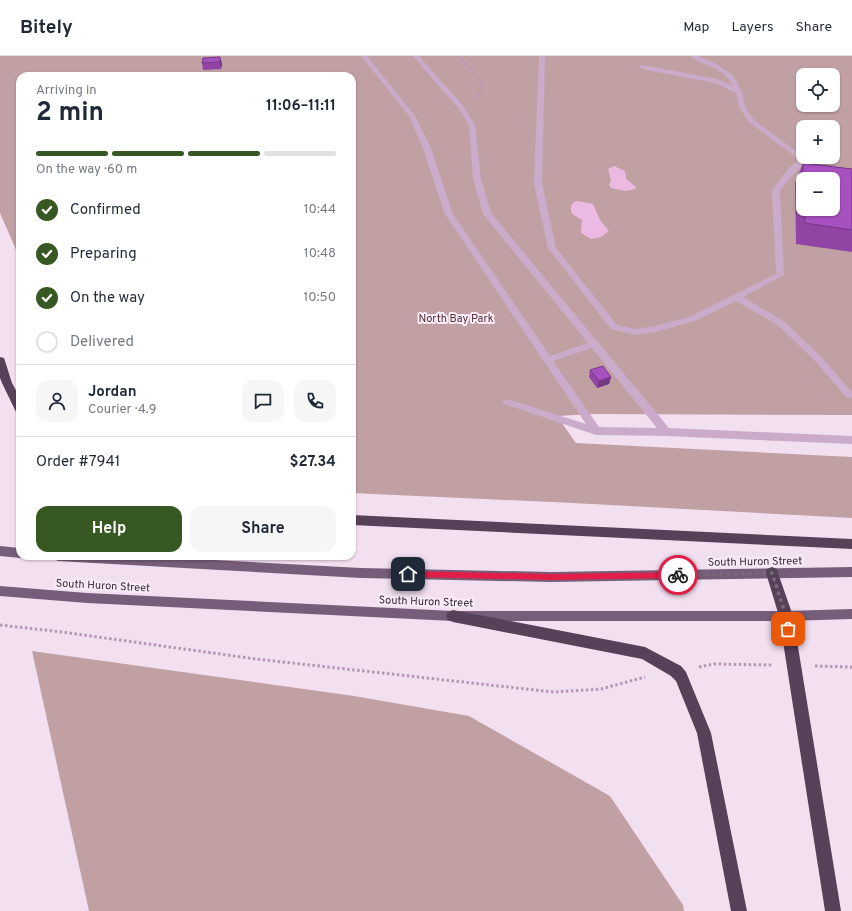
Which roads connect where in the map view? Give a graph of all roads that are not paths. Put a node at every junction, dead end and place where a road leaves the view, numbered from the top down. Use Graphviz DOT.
graph roads {
  1 [pos="364,56"];
  2 [pos="416,56"];
  3 [pos="542,56"];
  4 [pos="693,56"];
  5 [pos="642,67"];
  6 [pos="739,92"];
  7 [pos="736,297"];
  8 [pos="594,344"];
  9 [pos="547,360"];
  10 [pos="0,361"];
  11 [pos="852,396"];
  12 [pos="16,400"];
  13 [pos="507,402"];
  14 [pos="596,431"];
  15 [pos="666,432"];
  16 [pos="852,440"];
  17 [pos="356,520"];
  18 [pos="852,544"];
  19 [pos="0,551"];
  20 [pos="16,553"];
  21 [pos="129,560"];
  22 [pos="852,572"];
  23 [pos="772,573"];
  24 [pos="0,591"];
  25 [pos="852,614"];
  26 [pos="453,616"];
  27 [pos="786,616"];
  28 [pos="739,911"];
  29 [pos="833,911"];
  1 -- 9 [label="lane"];
  2 -- 8 [label="lane"];
  3 -- 7 [label="lane"];
  4 -- 6 [label="lane"];
  5 -- 6 [label="lane"];
  6 -- 7 [label="lane"];
  7 -- 11 [label="lane"];
  8 -- 9 [label="lane"];
  8 -- 15 [label="lane"];
  9 -- 14 [label="lane"];
  10 -- 12 [label="highway"];
  13 -- 14 [label="lane"];
  14 -- 15 [label="lane"];
  15 -- 16 [label="lane"];
  17 -- 18 [label="highway"];
  19 -- 20 [label="main road"];
  21 -- 23 [label="main road, South Huron Street"];
  22 -- 23 [label="main road, South Huron Street"];
  23 -- 27 [label="highway"];
  24 -- 26 [label="main road, South Huron Street"];
  25 -- 27 [label="main road, South Huron Street"];
  26 -- 27 [label="main road, South Huron Street"];
  26 -- 28 [label="highway"];
  27 -- 29 [label="highway"];
}
